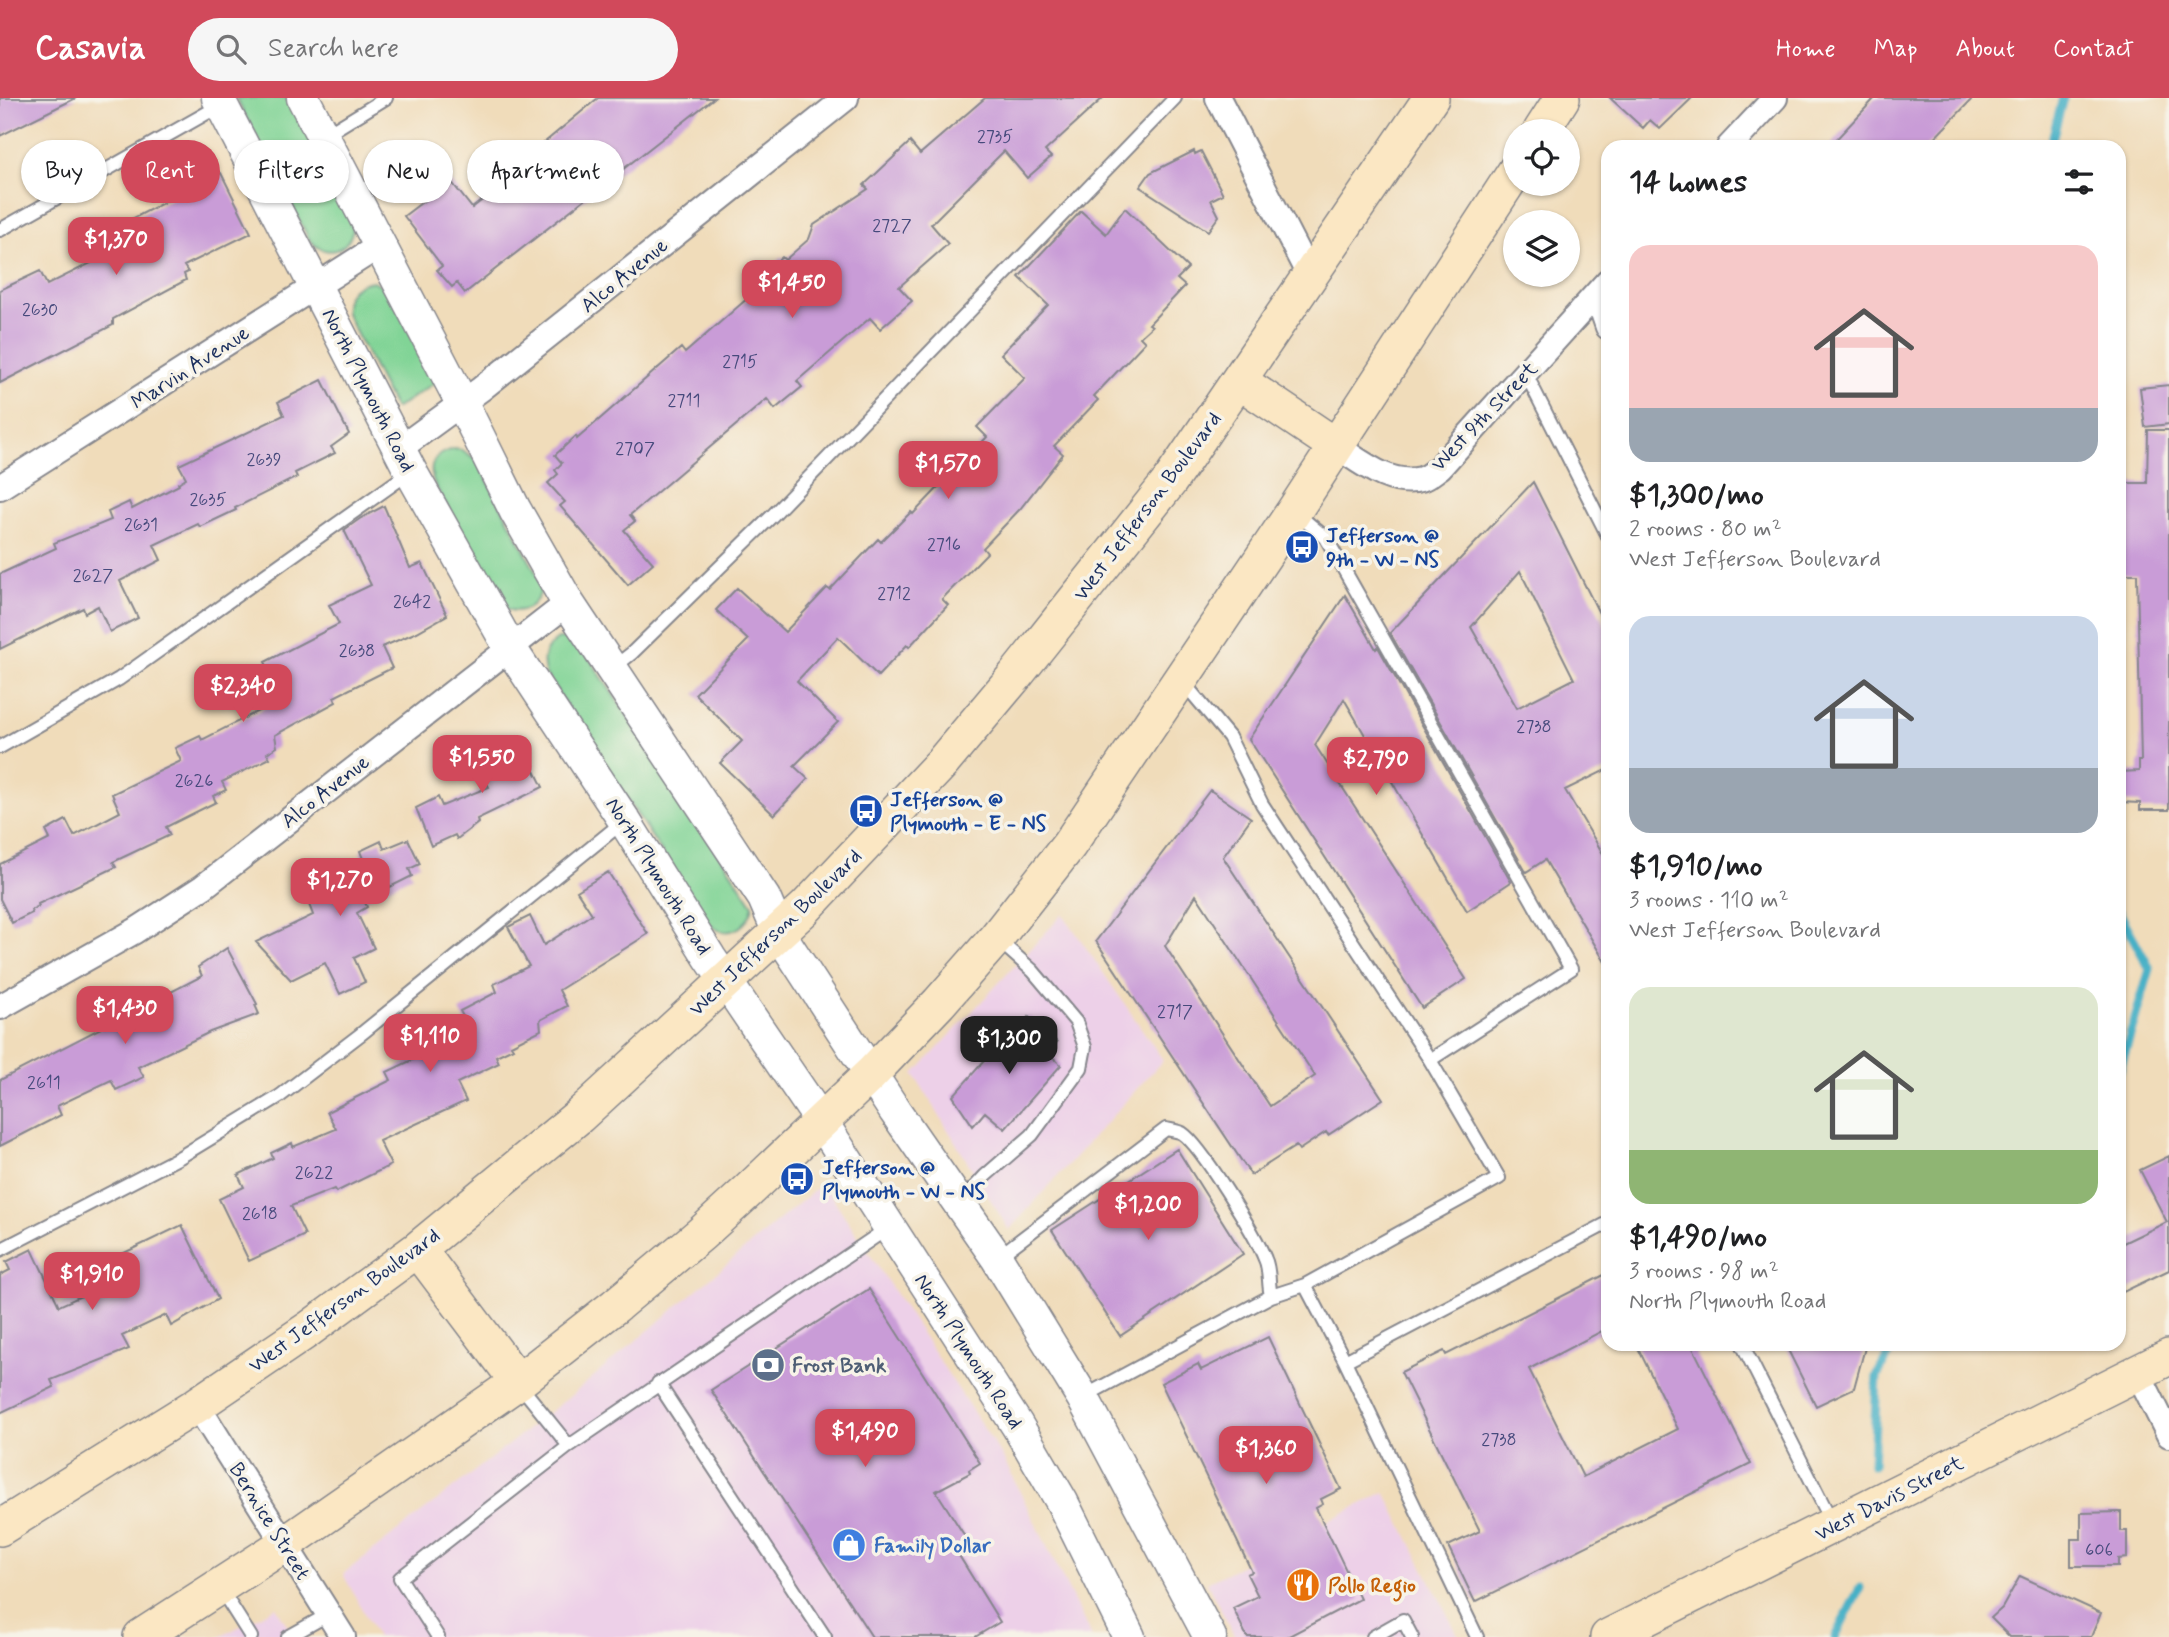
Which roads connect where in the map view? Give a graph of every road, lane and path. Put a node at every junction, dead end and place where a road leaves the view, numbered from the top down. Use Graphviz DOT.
graph roads {
  1 [pos="303,98"];
  2 [pos="386,98"];
  3 [pos="846,98"];
  4 [pos="1175,98"];
  5 [pos="1218,98"];
  6 [pos="1431,98"];
  7 [pos="1562,98"];
  8 [pos="1775,98"];
  9 [pos="220,101"];
  10 [pos="1549,119"];
  11 [pos="322,136"];
  12 [pos="1736,140"];
  13 [pos="1503,190"];
  14 [pos="0,230"];
  15 [pos="379,246"];
  16 [pos="1310,277"];
  17 [pos="315,286"];
  18 [pos="1601,289"];
  19 [pos="1526,374"];
  20 [pos="1239,381"];
  21 [pos="462,403"];
  22 [pos="1336,446"];
  23 [pos="405,460"];
  24 [pos="0,487"];
  25 [pos="1294,511"];
  26 [pos="1601,522"];
  27 [pos="568,603"];
  28 [pos="510,648"];
  29 [pos="612,669"];
  30 [pos="1181,679"];
  31 [pos="0,747"];
  32 [pos="624,820"];
  33 [pos="779,933"];
  34 [pos="996,938"];
  35 [pos="726,982"];
  36 [pos="0,1007"];
  37 [pos="1430,1060"];
  38 [pos="870,1074"];
  39 [pos="821,1121"];
  40 [pos="959,1204"];
  41 [pos="1601,1227"];
  42 [pos="889,1228"];
  43 [pos="0,1250"];
  44 [pos="418,1250"];
  45 [pos="997,1258"];
  46 [pos="1305,1285"];
  47 [pos="1271,1296"];
  48 [pos="1746,1351"];
  49 [pos="2169,1357"];
  50 [pos="1345,1361"];
  51 [pos="2138,1373"];
  52 [pos="518,1382"];
  53 [pos="658,1383"];
  54 [pos="1083,1398"];
  55 [pos="197,1405"];
  56 [pos="2169,1435"];
  57 [pos="569,1447"];
  58 [pos="1834,1525"];
  59 [pos="0,1528"];
  60 [pos="285,1544"];
  61 [pos="220,1588"];
  62 [pos="329,1614"];
  63 [pos="141,1637"];
  64 [pos="251,1637"];
  65 [pos="288,1637"];
  66 [pos="344,1637"];
  67 [pos="438,1637"];
  68 [pos="825,1637"];
  69 [pos="1129,1637"];
  70 [pos="1210,1637"];
  71 [pos="1373,1637"];
  72 [pos="1412,1637"];
  73 [pos="1477,1637"];
  74 [pos="1608,1637"];
  1 -- 11 [label="street"];
  2 -- 11 [label="lane"];
  3 -- 21 [label="street, Alco Avenue"];
  4 -- 29 [label="lane"];
  5 -- 16 [label="street"];
  6 -- 16 [label="main road, West Jefferson Boulevard"];
  7 -- 10 [label="main road"];
  8 -- 12 [label="street"];
  9 -- 14 [label="lane"];
  9 -- 17 [label="street, North Plymouth Road"];
  11 -- 15 [label="street"];
  13 -- 22 [label="main road"];
  15 -- 17 [label="street, Marvin Avenue"];
  15 -- 21 [label="street"];
  16 -- 20 [label="main road, West Jefferson Boulevard"];
  17 -- 23 [label="street, North Plymouth Road"];
  17 -- 24 [label="street, Marvin Avenue"];
  18 -- 19 [label="street, West 9th Street"];
  19 -- 22 [label="street, West 9th Street"];
  19 -- 26 [label="lane"];
  20 -- 22 [label="main road"];
  20 -- 33 [label="main road, West Jefferson Boulevard"];
  21 -- 23 [label="street, Alco Avenue"];
  21 -- 27 [label="street"];
  22 -- 25 [label="main road"];
  23 -- 28 [label="street, North Plymouth Road"];
  23 -- 31 [label="lane"];
  25 -- 30 [label="main road"];
  25 -- 37 [label="lane"];
  27 -- 28 [label="street, Alco Avenue"];
  27 -- 29 [label="street"];
  28 -- 32 [label="street, North Plymouth Road"];
  28 -- 36 [label="street, Alco Avenue"];
  29 -- 33 [label="street"];
  30 -- 34 [label="main road"];
  30 -- 37 [label="lane"];
  32 -- 35 [label="street, North Plymouth Road"];
  32 -- 43 [label="lane"];
  33 -- 35 [label="main road, West Jefferson Boulevard"];
  33 -- 38 [label="street"];
  34 -- 38 [label="main road"];
  34 -- 40 [label="lane"];
  35 -- 39 [label="street, North Plymouth Road"];
  35 -- 44 [label="main road, West Jefferson Boulevard"];
  37 -- 46 [label="lane"];
  38 -- 39 [label="main road"];
  38 -- 40 [label="street"];
  39 -- 42 [label="street, North Plymouth Road"];
  39 -- 52 [label="main road"];
  40 -- 45 [label="street"];
  41 -- 50 [label="lane"];
  42 -- 53 [label="lane"];
  42 -- 69 [label="street, North Plymouth Road"];
  44 -- 52 [label="main road"];
  44 -- 55 [label="main road, West Jefferson Boulevard"];
  45 -- 47 [label="lane"];
  45 -- 54 [label="street"];
  46 -- 47 [label="lane"];
  46 -- 50 [label="lane"];
  47 -- 54 [label="lane"];
  48 -- 58 [label="lane"];
  49 -- 51 [label="main road, West Davis Street"];
  50 -- 73 [label="lane"];
  51 -- 56 [label="street"];
  51 -- 58 [label="main road, West Davis Street"];
  52 -- 57 [label="lane"];
  52 -- 60 [label="main road"];
  53 -- 57 [label="lane"];
  53 -- 68 [label="lane"];
  54 -- 70 [label="street"];
  55 -- 59 [label="main road, West Jefferson Boulevard"];
  55 -- 60 [label="street, Bernice Street"];
  57 -- 67 [label="lane"];
  58 -- 74 [label="main road, West Davis Street"];
  60 -- 61 [label="main road"];
  60 -- 62 [label="street, Bernice Street"];
  61 -- 63 [label="main road"];
  61 -- 64 [label="lane"];
  62 -- 65 [label="lane"];
  62 -- 66 [label="street, Bernice Street"];
  71 -- 72 [label="lane"];
}
